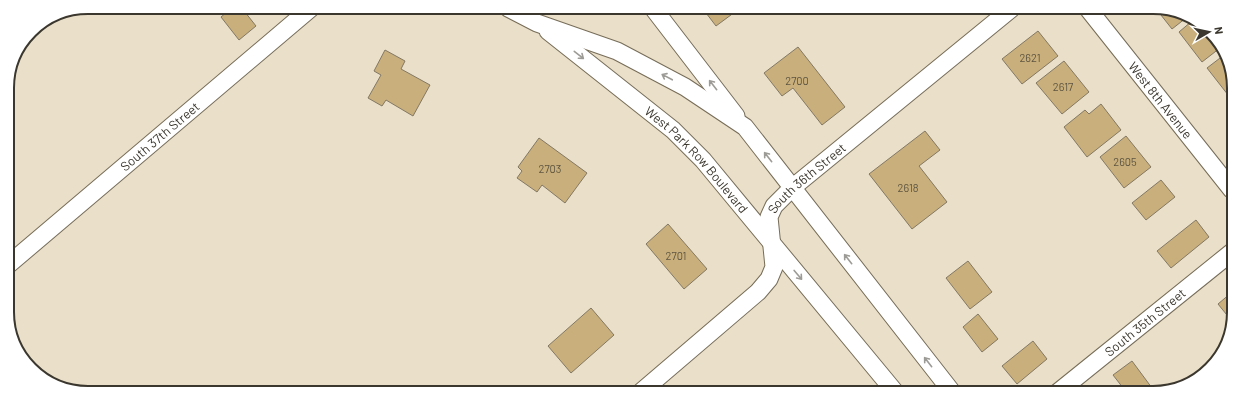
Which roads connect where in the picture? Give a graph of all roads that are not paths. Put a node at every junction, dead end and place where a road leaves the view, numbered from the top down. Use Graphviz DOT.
graph roads {
  1 [pos="304,14"];
  2 [pos="520,14"];
  3 [pos="658,14"];
  4 [pos="1005,14"];
  5 [pos="1092,14"];
  6 [pos="537,23"];
  7 [pos="745,127"];
  8 [pos="1227,184"];
  9 [pos="792,188"];
  10 [pos="772,244"];
  11 [pos="1227,256"];
  12 [pos="14,261"];
  13 [pos="648,386"];
  14 [pos="890,386"];
  15 [pos="947,386"];
  16 [pos="1066,386"];
  1 -- 12 [label="street, South 37th Street"];
  2 -- 6 [label="street, West Park Row Boulevard"];
  7 -- 3 [label="street, West Park Row Boulevard, one-way"];
  4 -- 9 [label="street, South 36th Street"];
  5 -- 8 [label="street, West 8th Avenue"];
  7 -- 6 [label="street, West Park Row Boulevard, one-way"];
  6 -- 10 [label="street, West Park Row Boulevard, one-way"];
  9 -- 7 [label="street, West Park Row Boulevard, one-way"];
  9 -- 10 [label="street, South 36th Street"];
  15 -- 9 [label="street, West Park Row Boulevard, one-way"];
  10 -- 13 [label="street, South 36th Street"];
  10 -- 14 [label="street, West Park Row Boulevard, one-way"];
  11 -- 16 [label="street, South 35th Street"];
}
